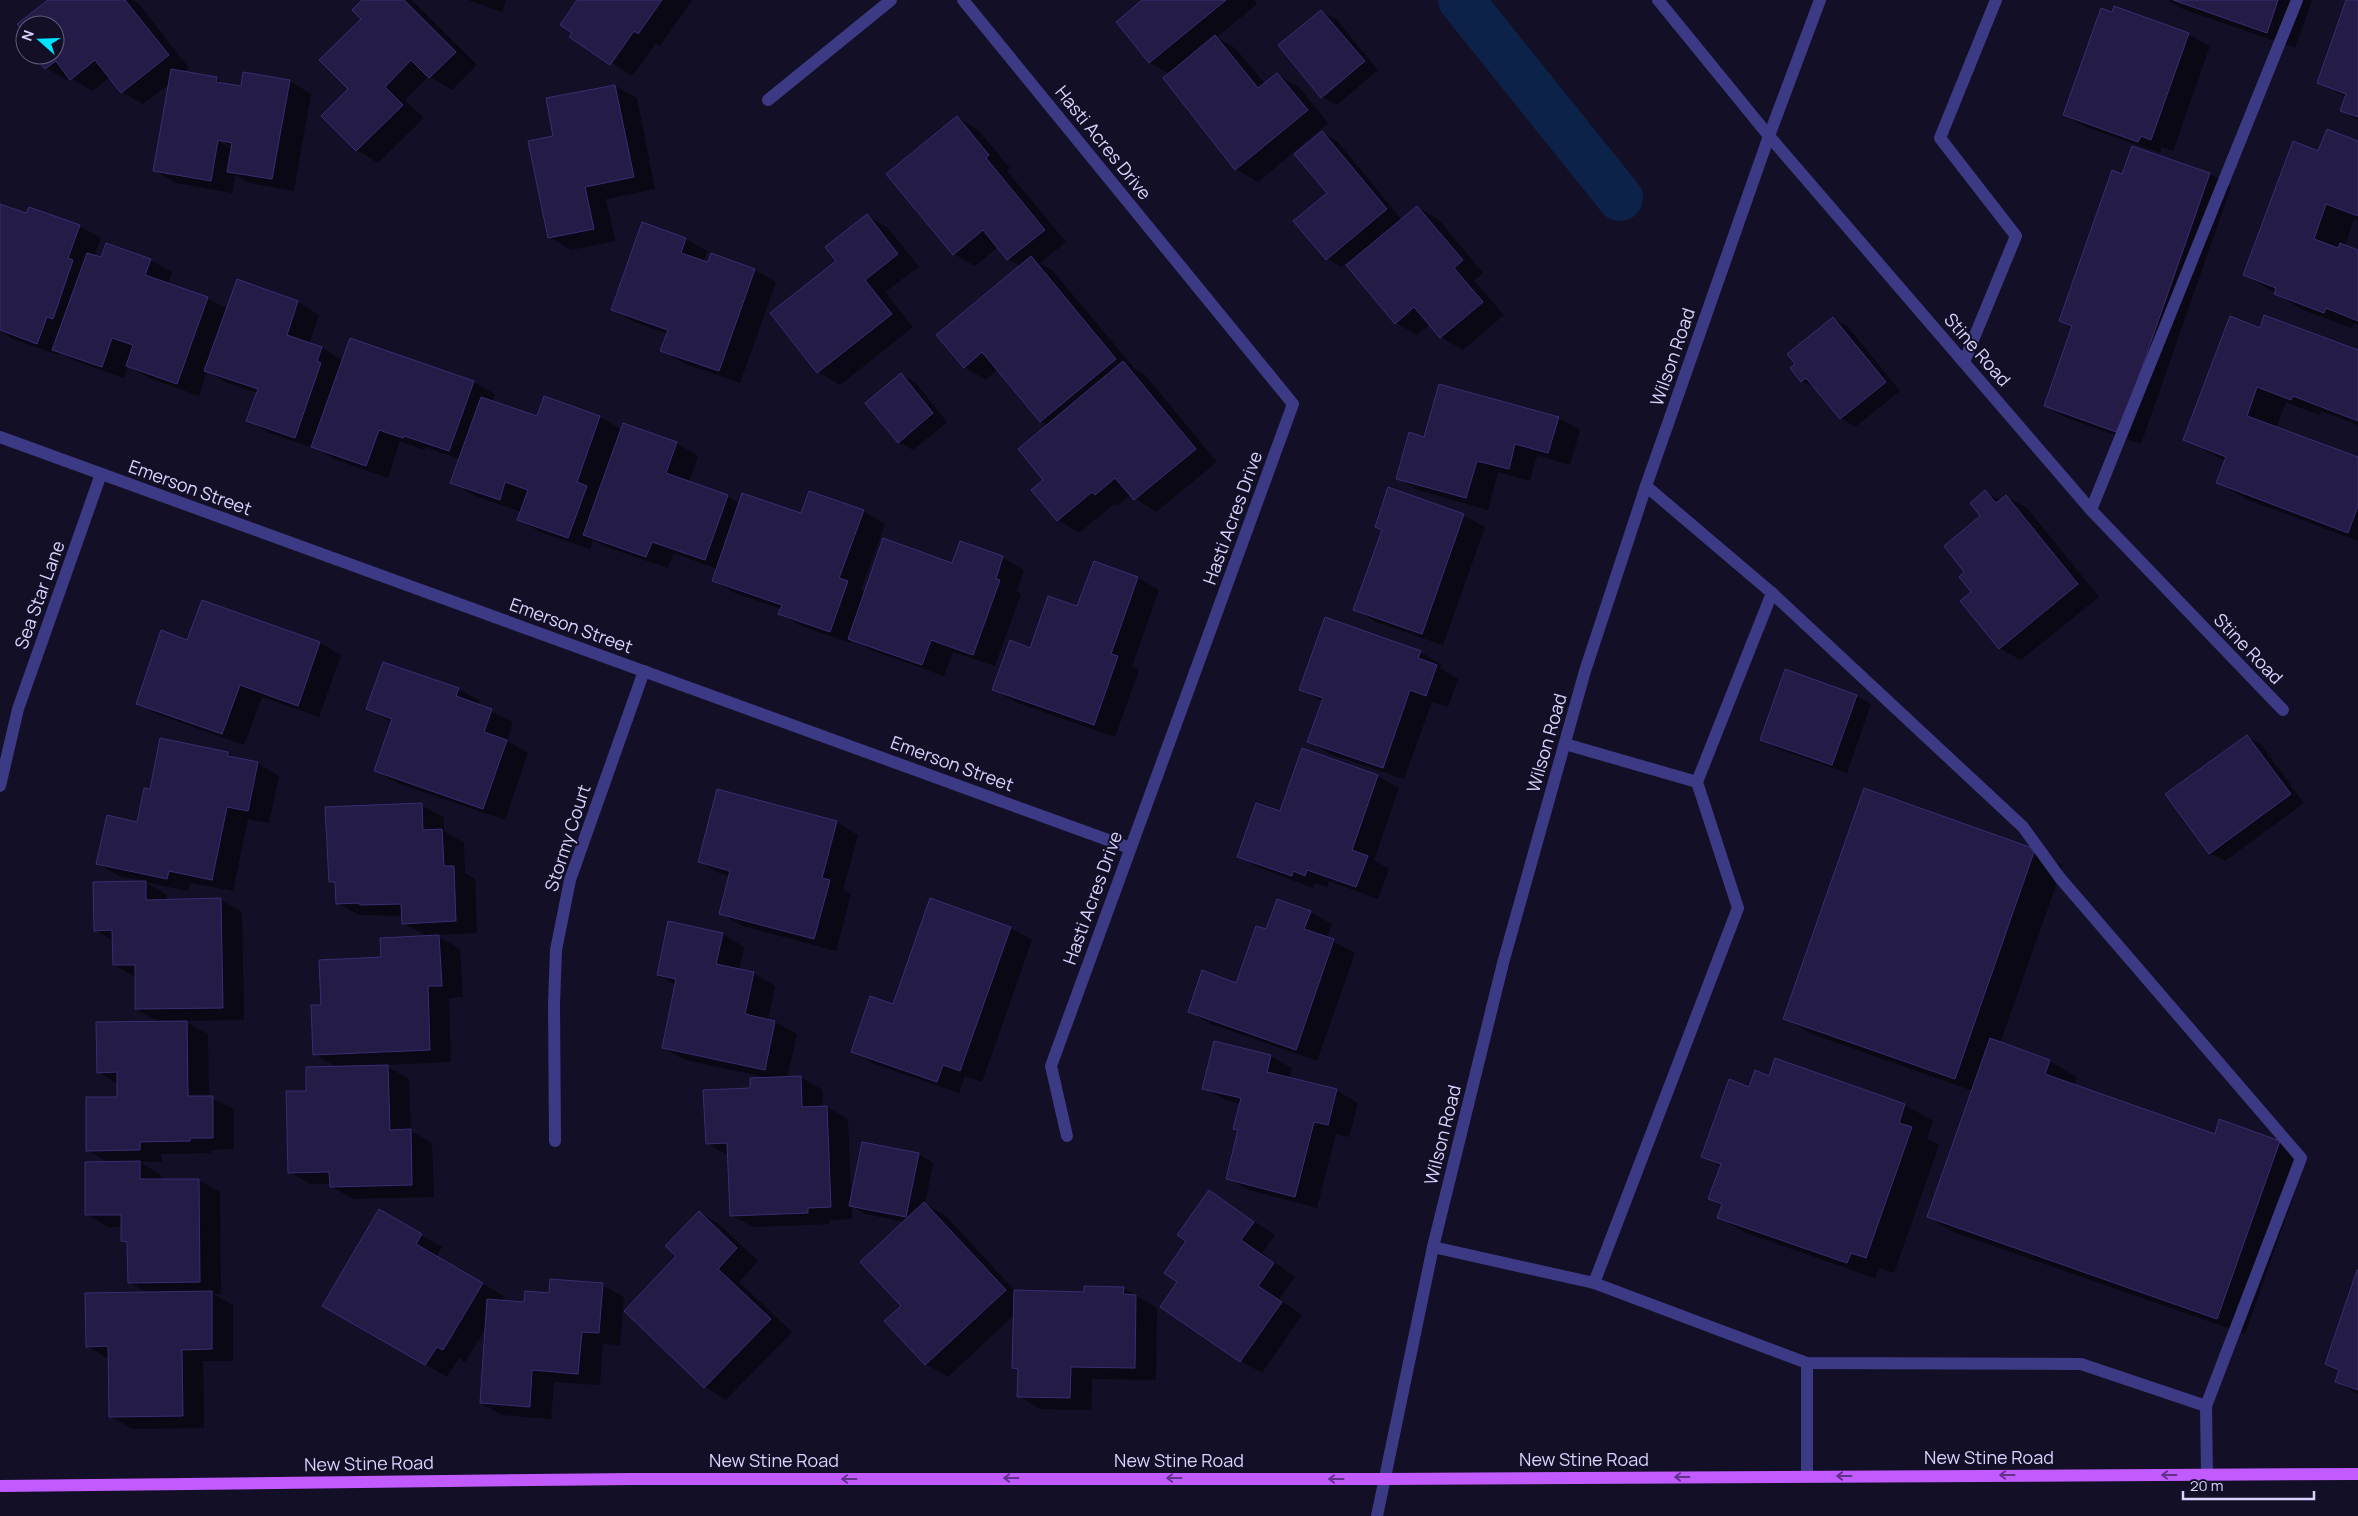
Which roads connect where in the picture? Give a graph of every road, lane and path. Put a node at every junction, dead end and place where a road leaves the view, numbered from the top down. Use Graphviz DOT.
graph roads {
  1 [pos="891,0"];
  2 [pos="963,0"];
  3 [pos="1658,0"];
  4 [pos="1820,0"];
  5 [pos="1996,0"];
  6 [pos="2297,0"];
  7 [pos="768,100"];
  8 [pos="1769,136"];
  9 [pos="1964,362"];
  10 [pos="0,438"];
  11 [pos="101,474"];
  12 [pos="1646,486"];
  13 [pos="2091,510"];
  14 [pos="1772,593"];
  15 [pos="644,671"];
  16 [pos="2283,710"];
  17 [pos="1565,744"];
  18 [pos="1697,782"];
  19 [pos="0,786"];
  20 [pos="1130,848"];
  21 [pos="1068,1136"];
  22 [pos="555,1141"];
  23 [pos="1433,1247"];
  24 [pos="1594,1283"];
  25 [pos="1807,1363"];
  26 [pos="2206,1406"];
  27 [pos="2207,1474"];
  28 [pos="2358,1474"];
  29 [pos="1807,1476"];
  30 [pos="1385,1479"];
  31 [pos="0,1486"];
  32 [pos="1377,1516"];
  1 -- 7 [label="street"];
  2 -- 20 [label="street, Hasti Acres Drive"];
  3 -- 8 [label="street, Stine Road"];
  4 -- 8 [label="street, Wilson Road"];
  5 -- 9 [label="street"];
  6 -- 13 [label="street"];
  8 -- 9 [label="street, Stine Road"];
  8 -- 12 [label="street, Wilson Road"];
  9 -- 13 [label="street, Stine Road"];
  10 -- 11 [label="street, Emerson Street"];
  11 -- 15 [label="street, Emerson Street"];
  11 -- 19 [label="street, Sea Star Lane"];
  12 -- 14 [label="street"];
  12 -- 17 [label="street, Wilson Road"];
  13 -- 16 [label="street, Stine Road"];
  14 -- 18 [label="street"];
  14 -- 26 [label="street"];
  15 -- 20 [label="street, Emerson Street"];
  15 -- 22 [label="street, Stormy Court"];
  17 -- 18 [label="street"];
  17 -- 23 [label="street, Wilson Road"];
  18 -- 24 [label="street"];
  20 -- 21 [label="street, Hasti Acres Drive"];
  23 -- 24 [label="street"];
  23 -- 30 [label="street, Wilson Road"];
  24 -- 25 [label="street"];
  25 -- 26 [label="street"];
  25 -- 29 [label="street"];
  26 -- 27 [label="street"];
  27 -- 28 [label="main road, New Stine Road"];
  27 -- 29 [label="main road, New Stine Road, one-way"];
  29 -- 30 [label="main road, New Stine Road, one-way"];
  30 -- 31 [label="main road, New Stine Road, one-way"];
  30 -- 32 [label="street, Wilson Road"];
}
